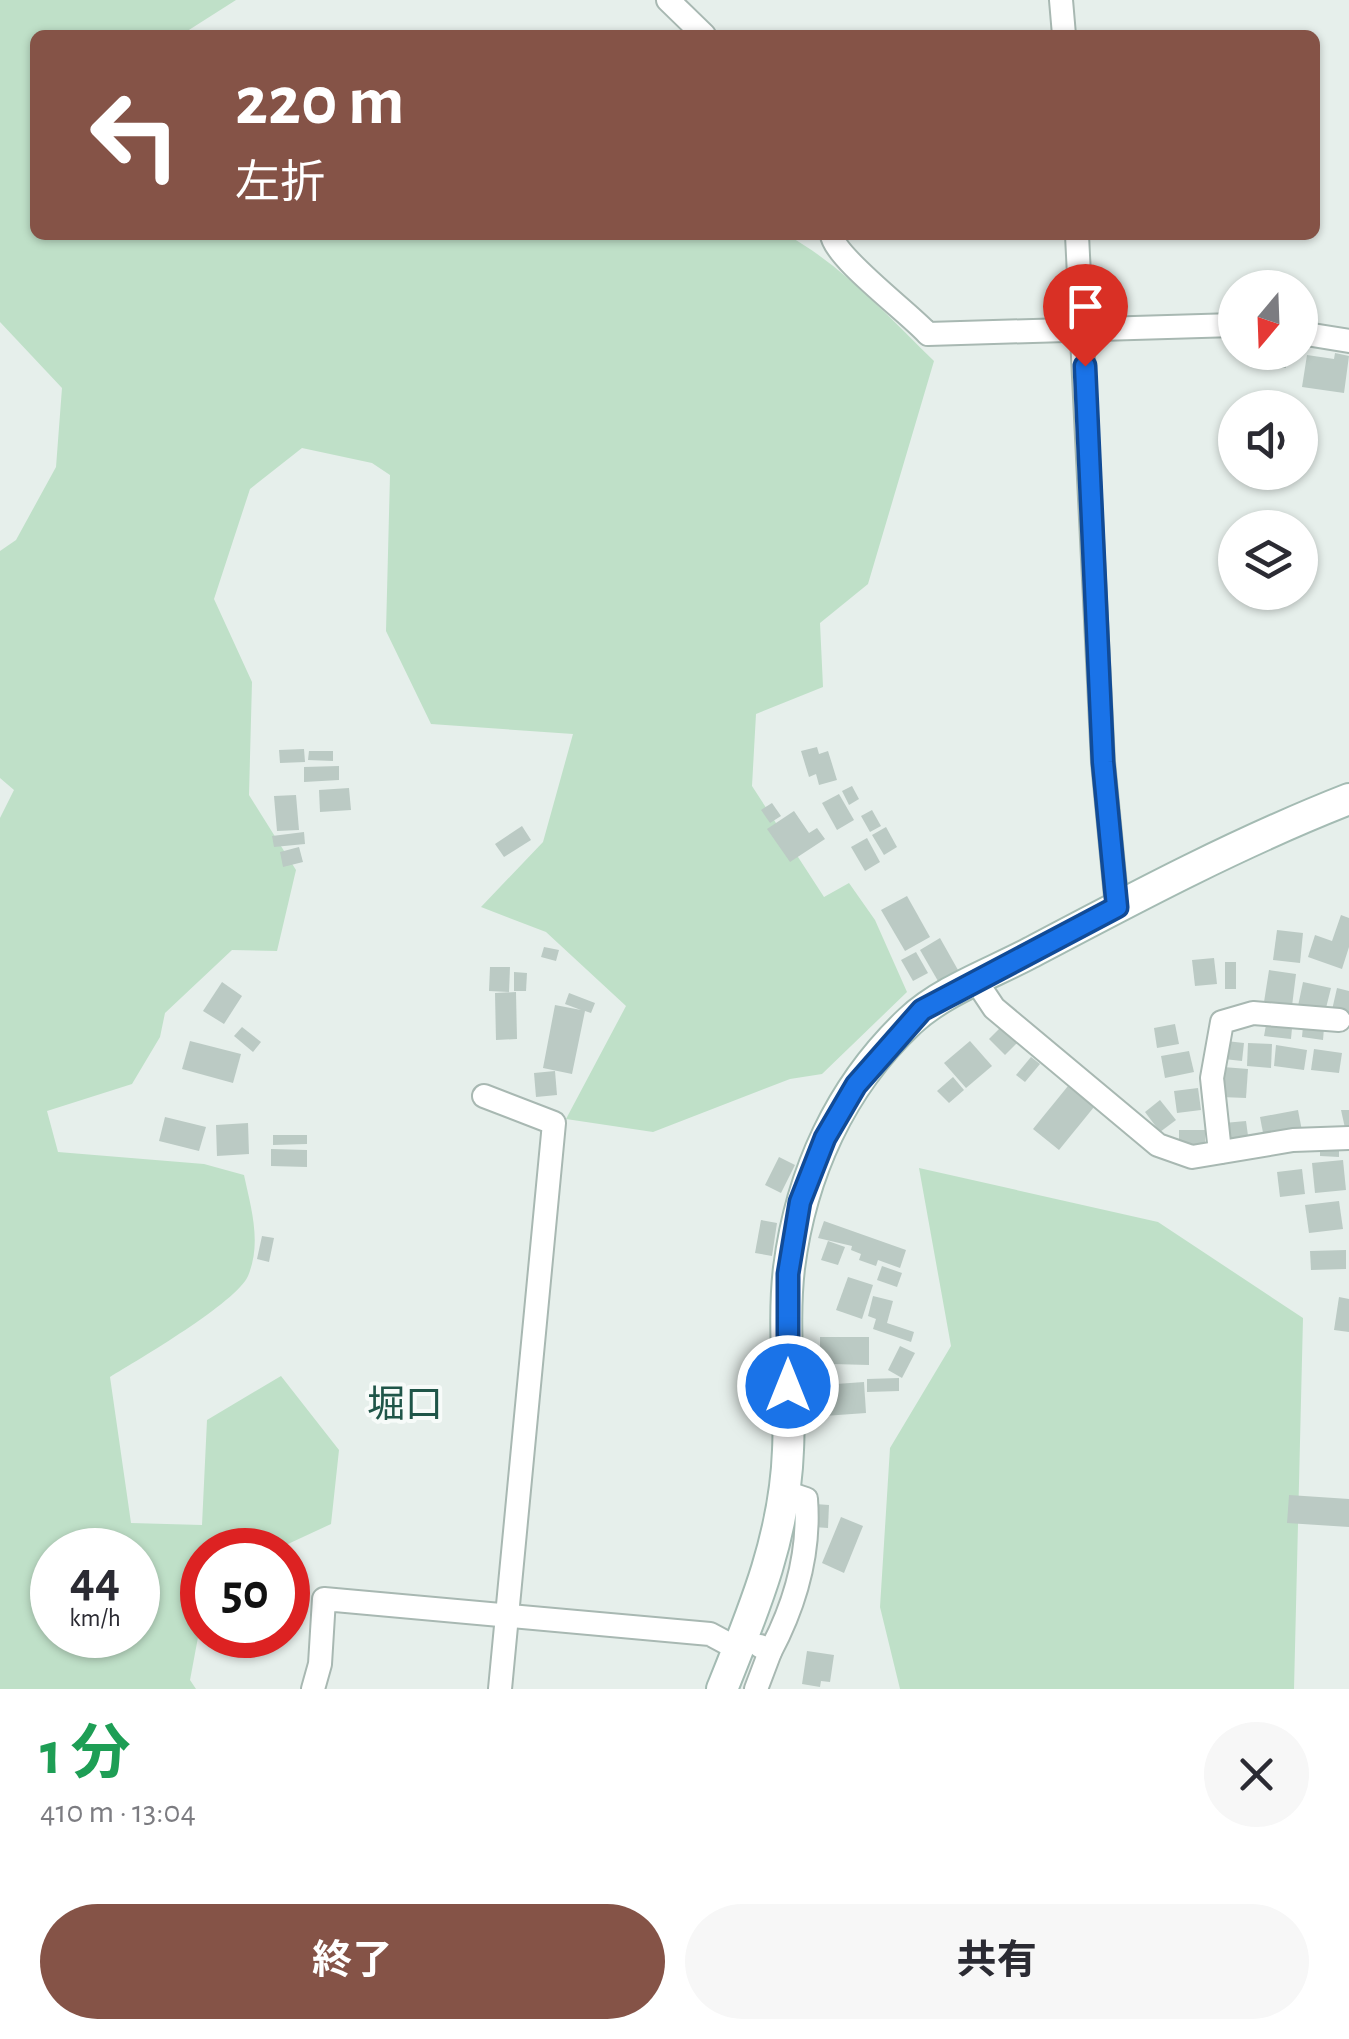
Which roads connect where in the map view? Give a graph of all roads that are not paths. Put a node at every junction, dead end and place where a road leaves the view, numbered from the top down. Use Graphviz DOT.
graph roads {
  1 [pos="668,0"];
  2 [pos="1061,0"];
  3 [pos="699,30"];
  4 [pos="1064,30"];
  5 [pos="832,240"];
  6 [pos="1077,240"];
  7 [pos="1218,327"];
  8 [pos="1084,332"];
  9 [pos="1318,336"];
  10 [pos="1349,340"];
  11 [pos="1349,799"];
  12 [pos="1117,907"];
  13 [pos="976,981"];
  14 [pos="1340,1020"];
  15 [pos="484,1096"];
  16 [pos="1349,1138"];
  17 [pos="1220,1152"];
  18 [pos="508,1616"];
  19 [pos="750,1646"];
  20 [pos="313,1689"];
  21 [pos="500,1689"];
  22 [pos="722,1689"];
  23 [pos="756,1689"];
  1 -- 3 [label="street"];
  2 -- 4 [label="street"];
  5 -- 8 [label="street"];
  6 -- 8 [label="street"];
  7 -- 8 [label="street"];
  8 -- 12 [label="street"];
  9 -- 10 [label="street"];
  11 -- 12 [label="main road"];
  12 -- 13 [label="main road"];
  13 -- 17 [label="street"];
  13 -- 19 [label="main road"];
  14 -- 17 [label="street"];
  15 -- 18 [label="street"];
  16 -- 17 [label="street"];
  18 -- 19 [label="street"];
  18 -- 20 [label="street"];
  18 -- 21 [label="street"];
  19 -- 22 [label="main road"];
  19 -- 23 [label="street"];
}
